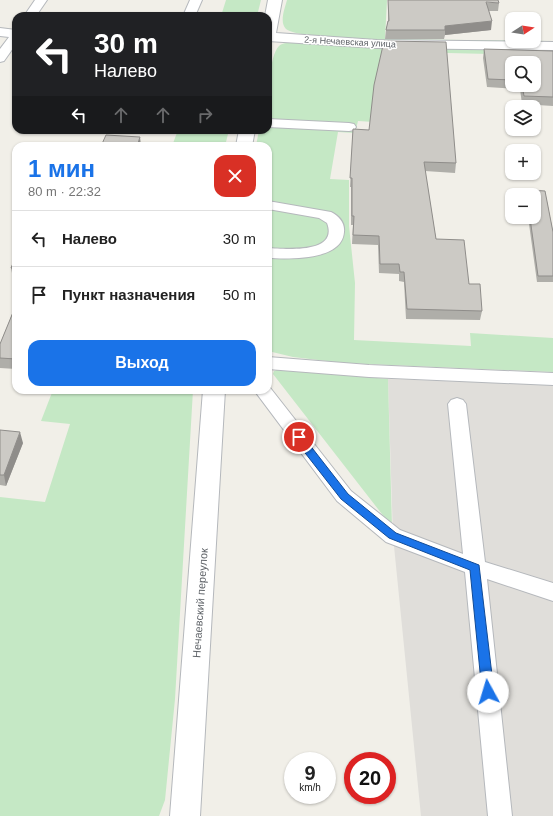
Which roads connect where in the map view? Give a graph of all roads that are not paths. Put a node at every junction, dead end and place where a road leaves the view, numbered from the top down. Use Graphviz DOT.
graph roads {
  1 [pos="41,0"];
  2 [pos="196,0"];
  3 [pos="275,0"];
  4 [pos="34,12"];
  5 [pos="191,12"];
  6 [pos="272,15"];
  7 [pos="0,32"];
  8 [pos="12,34"];
  9 [pos="272,36"];
  10 [pos="12,40"];
  11 [pos="553,46"];
  12 [pos="0,58"];
  13 [pos="272,123"];
  14 [pos="349,127"];
  15 [pos="272,206"];
  16 [pos="272,253"];
  17 [pos="272,363"];
  18 [pos="553,379"];
  19 [pos="214,394"];
  20 [pos="266,394"];
  21 [pos="457,404"];
  22 [pos="475,568"];
  23 [pos="553,592"];
  24 [pos="185,816"];
  25 [pos="500,816"];
  1 -- 4 [label="lane"];
  2 -- 5 [label="lane"];
  3 -- 6 [label="street"];
  7 -- 8 [label="lane"];
  9 -- 11 [label="street, 2-я Нечаевская улица"];
  10 -- 12 [label="lane"];
  13 -- 14 [label="lane"];
  15 -- 16 [label="lane"];
  17 -- 18 [label="lane"];
  19 -- 24 [label="street, Нечаевский переулок"];
  20 -- 22 [label="lane"];
  21 -- 22 [label="lane"];
  22 -- 23 [label="lane"];
  22 -- 25 [label="lane"];
}
